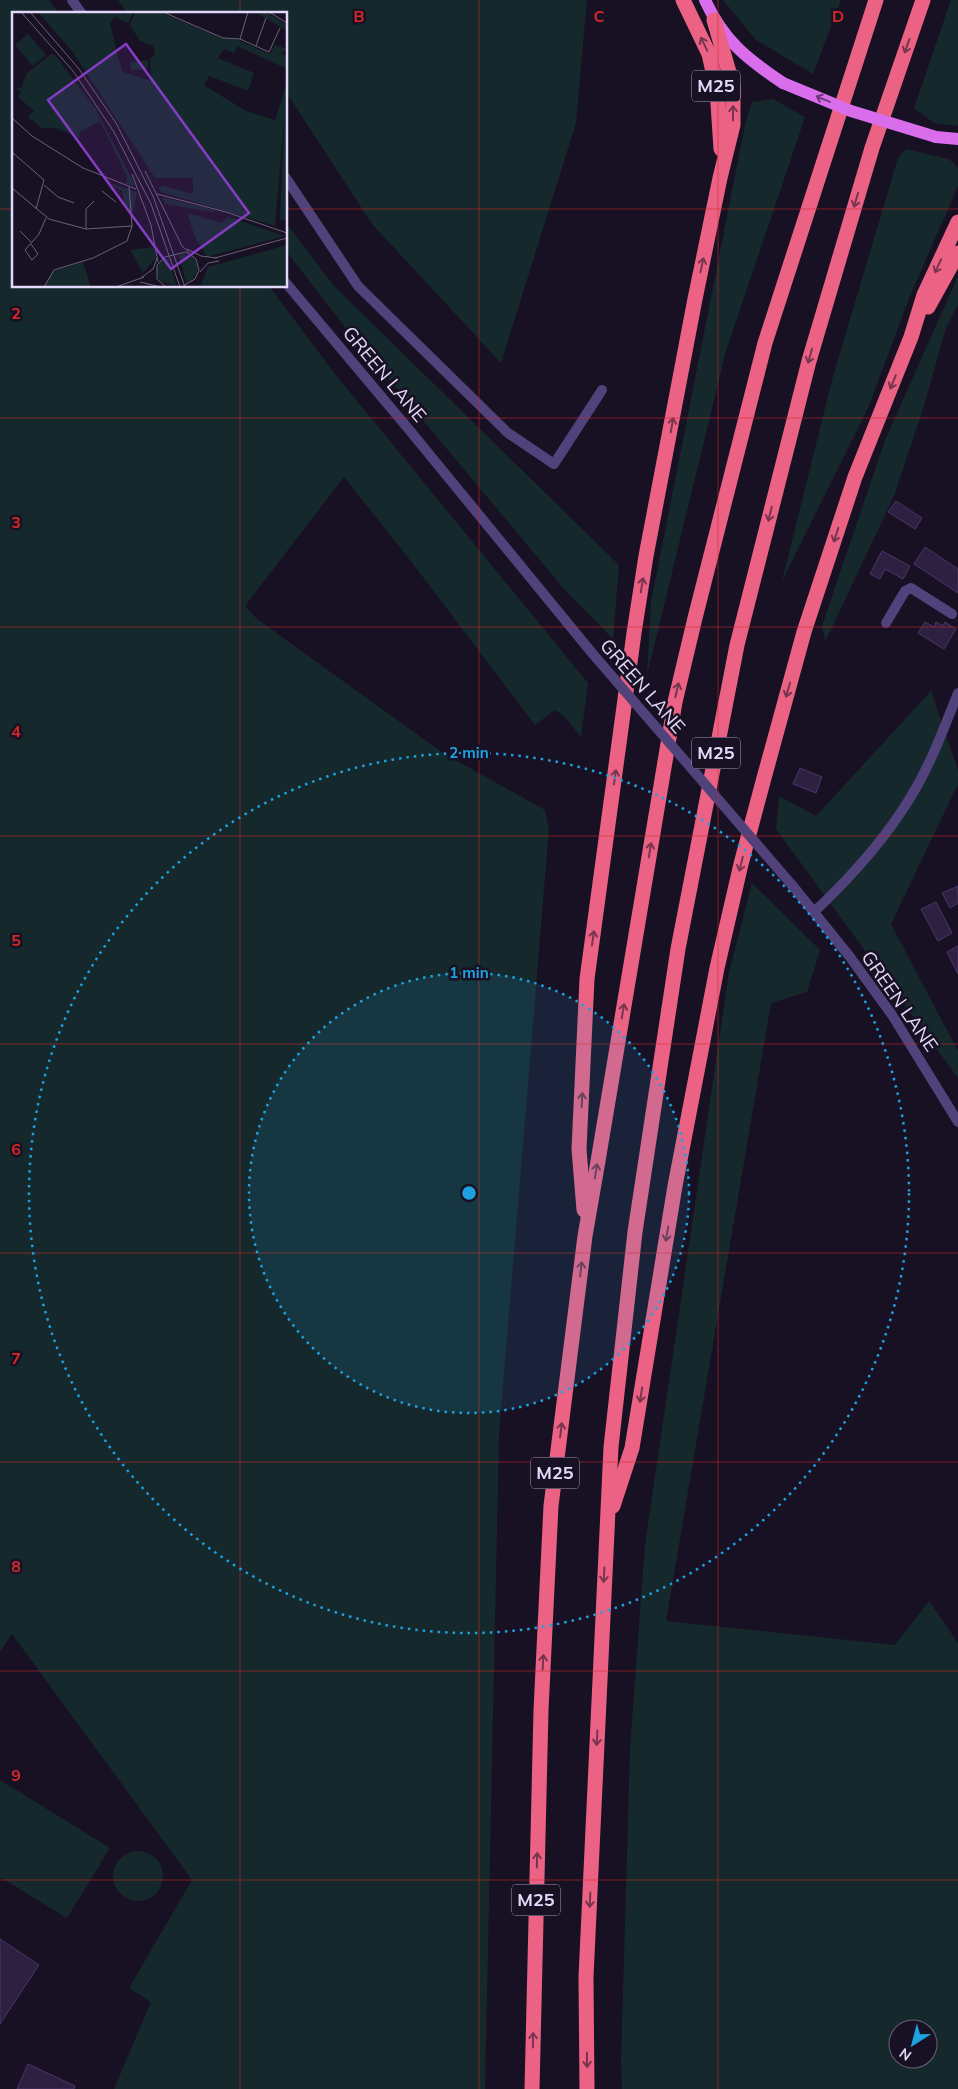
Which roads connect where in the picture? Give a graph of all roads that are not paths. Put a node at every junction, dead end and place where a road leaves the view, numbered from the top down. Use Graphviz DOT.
graph roads {
  1 [pos="72,0"];
  2 [pos="683,0"];
  3 [pos="705,0"];
  4 [pos="876,0"];
  5 [pos="923,0"];
  6 [pos="81,12"];
  7 [pos="714,20"];
  8 [pos="958,139"];
  9 [pos="720,178"];
  10 [pos="288,181"];
  11 [pos="958,222"];
  12 [pos="958,253"];
  13 [pos="288,285"];
  14 [pos="911,337"];
  15 [pos="602,390"];
  16 [pos="952,614"];
  17 [pos="886,624"];
  18 [pos="958,693"];
  19 [pos="814,912"];
  20 [pos="958,1122"];
  21 [pos="585,1236"];
  22 [pos="606,1527"];
  23 [pos="532,2089"];
  24 [pos="587,2089"];
  1 -- 6 [label="street"];
  9 -- 2 [label="highway, M25, one-way"];
  3 -- 7 [label="main road"];
  21 -- 4 [label="highway, M25, one-way"];
  5 -- 22 [label="highway, M25, one-way"];
  8 -- 7 [label="main road, one-way, bridge"];
  9 -- 7 [label="highway, M25, one-way"];
  21 -- 9 [label="highway, M25, one-way"];
  10 -- 15 [label="street"];
  11 -- 14 [label="highway, M25, one-way"];
  12 -- 14 [label="highway, M25"];
  13 -- 19 [label="street, GREEN LANE, bridge"];
  14 -- 22 [label="highway, M25, one-way"];
  16 -- 17 [label="street"];
  18 -- 19 [label="street"];
  19 -- 20 [label="street, GREEN LANE"];
  23 -- 21 [label="highway, M25, one-way"];
  22 -- 24 [label="highway, M25, one-way"];
}
